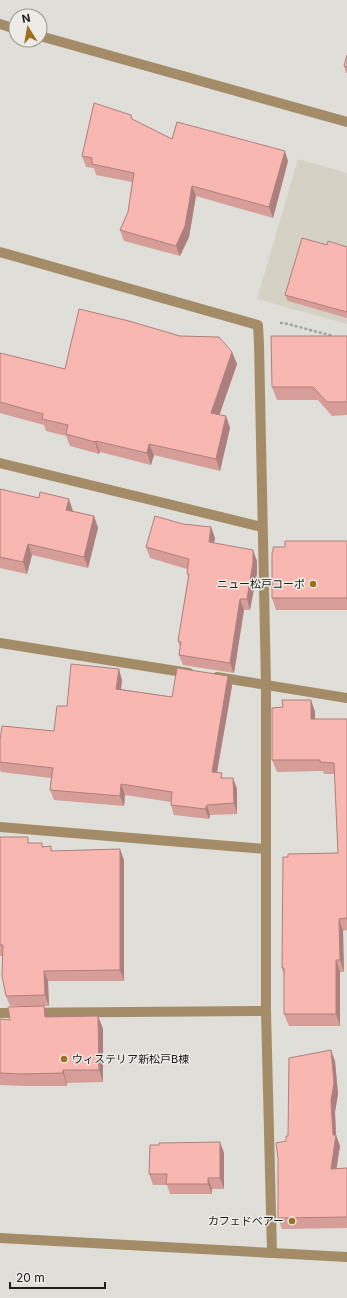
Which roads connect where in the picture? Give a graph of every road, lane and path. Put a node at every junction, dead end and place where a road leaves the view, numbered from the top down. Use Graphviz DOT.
graph roads {
  1 [pos="48,38"];
  2 [pos="347,122"];
  3 [pos="0,252"];
  4 [pos="258,325"];
  5 [pos="340,338"];
  6 [pos="0,463"];
  7 [pos="262,527"];
  8 [pos="0,643"];
  9 [pos="266,685"];
  10 [pos="347,698"];
  11 [pos="0,827"];
  12 [pos="265,849"];
  13 [pos="266,1011"];
  14 [pos="0,1013"];
  15 [pos="0,1238"];
  16 [pos="272,1253"];
  17 [pos="347,1257"];
  1 -- 2 [label="street"];
  3 -- 4 [label="street"];
  4 -- 5 [label="path"];
  4 -- 7 [label="street"];
  6 -- 7 [label="street"];
  7 -- 9 [label="street"];
  8 -- 9 [label="street"];
  9 -- 10 [label="street"];
  9 -- 12 [label="street"];
  11 -- 12 [label="street"];
  12 -- 13 [label="street"];
  13 -- 14 [label="street"];
  13 -- 16 [label="street"];
  15 -- 16 [label="street"];
  16 -- 17 [label="street"];
}
